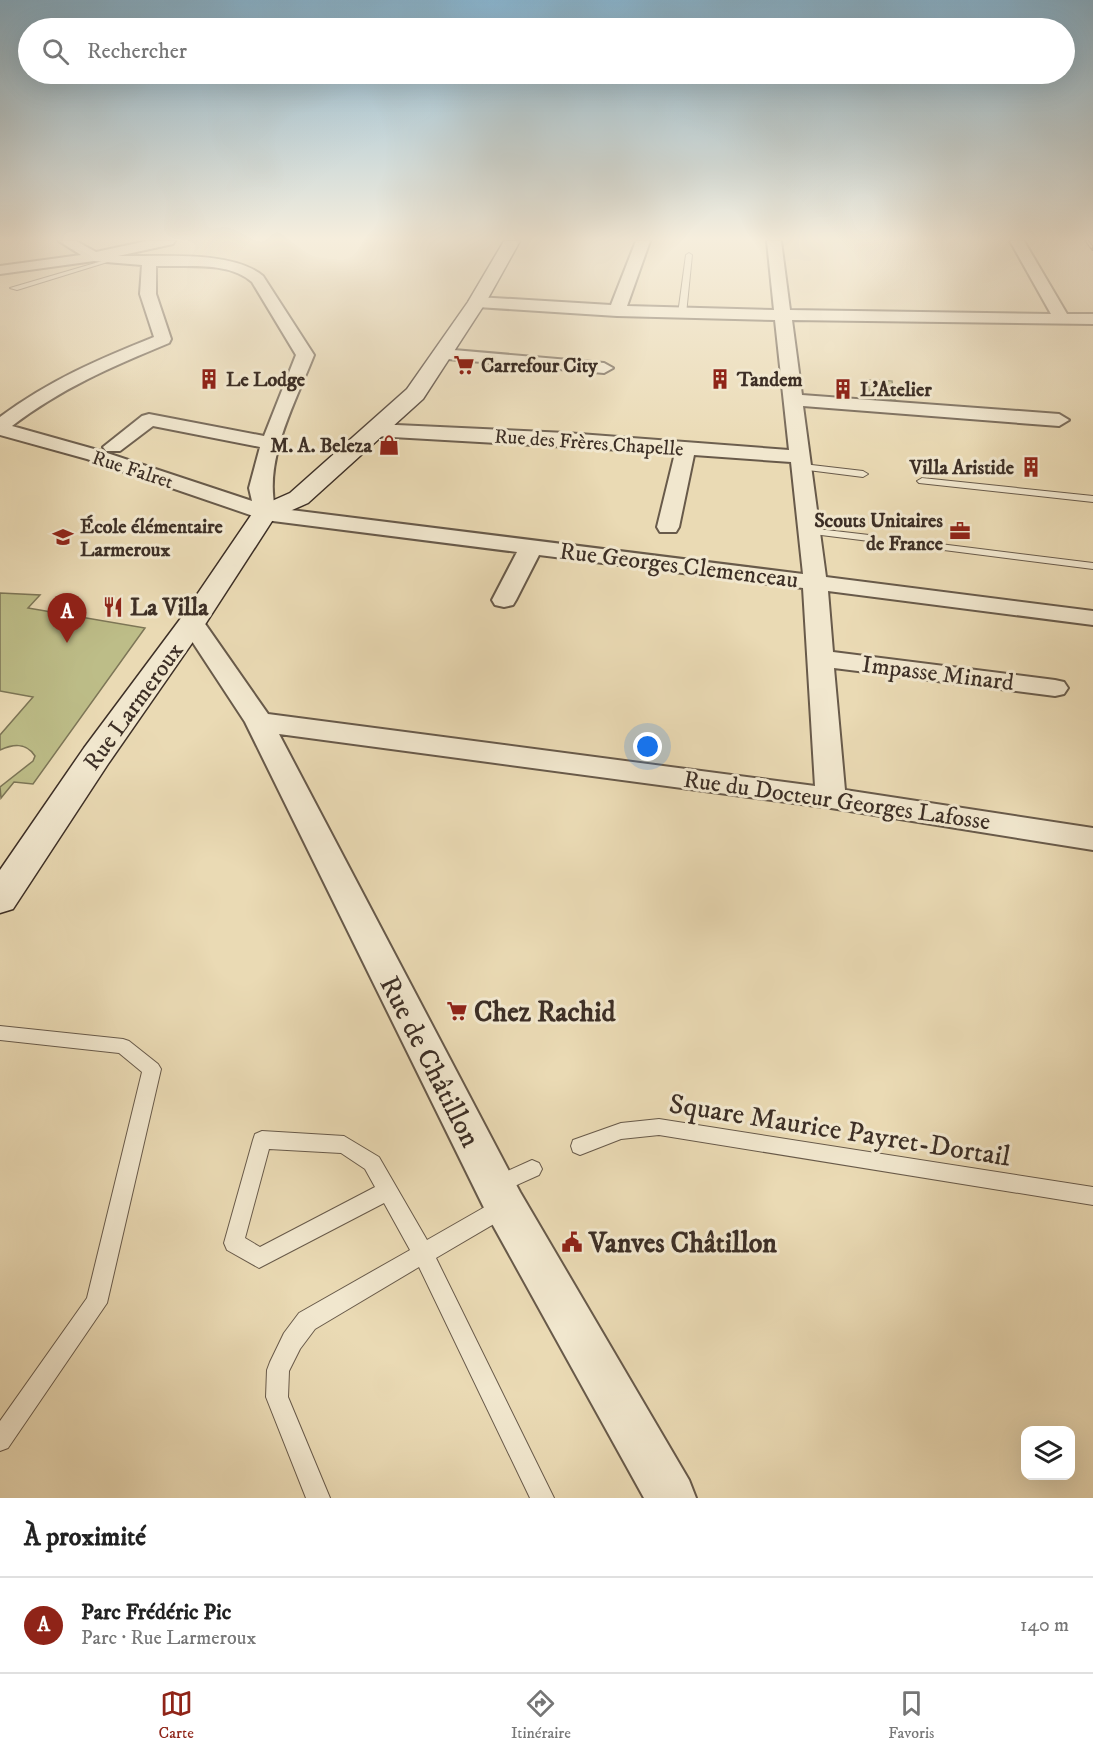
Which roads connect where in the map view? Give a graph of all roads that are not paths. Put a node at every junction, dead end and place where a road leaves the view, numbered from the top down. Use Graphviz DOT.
graph roads {
  1 [pos="154,311"];
  2 [pos="278,311"];
  3 [pos="471,311"];
  4 [pos="617,311"];
  5 [pos="682,311"];
  6 [pos="783,311"];
  7 [pos="1057,311"];
  8 [pos="682,314"];
  9 [pos="784,315"];
  10 [pos="1062,319"];
  11 [pos="1093,320"];
  12 [pos="442,354"];
  13 [pos="604,368"];
  14 [pos="794,400"];
  15 [pos="1059,420"];
  16 [pos="0,428"];
  17 [pos="375,430"];
  18 [pos="271,443"];
  19 [pos="113,447"];
  20 [pos="686,448"];
  21 [pos="802,462"];
  22 [pos="863,474"];
  23 [pos="922,481"];
  24 [pos="1093,498"];
  25 [pos="265,513"];
  26 [pos="668,527"];
  27 [pos="809,531"];
  28 [pos="869,538"];
  29 [pos="531,547"];
  30 [pos="940,547"];
  31 [pos="1093,566"];
  32 [pos="815,582"];
  33 [pos="504,600"];
  34 [pos="1093,618"];
  35 [pos="192,623"];
  36 [pos="820,658"];
  37 [pos="1055,688"];
  38 [pos="259,722"];
  39 [pos="831,798"];
  40 [pos="1093,839"];
  41 [pos="0,899"];
  42 [pos="0,1033"];
  43 [pos="580,1146"];
  44 [pos="532,1169"];
  45 [pos="388,1191"];
  46 [pos="500,1196"];
  47 [pos="1093,1196"];
  48 [pos="424,1255"];
  49 [pos="0,1440"];
  50 [pos="318,1498"];
  51 [pos="542,1498"];
  52 [pos="671,1498"];
  1 -- 16 [label="street"];
  2 -- 18 [label="street"];
  3 -- 12 [label="main road"];
  4 -- 8 [label="street"];
  5 -- 8 [label="lane"];
  6 -- 9 [label="street"];
  7 -- 10 [label="street"];
  8 -- 9 [label="street"];
  9 -- 10 [label="street"];
  9 -- 14 [label="street"];
  10 -- 11 [label="street"];
  12 -- 13 [label="street"];
  12 -- 17 [label="main road"];
  14 -- 15 [label="street"];
  14 -- 21 [label="street"];
  16 -- 25 [label="street, Rue Falret"];
  17 -- 20 [label="street, Rue des Frères Chapelle"];
  17 -- 25 [label="main road"];
  18 -- 19 [label="street"];
  18 -- 25 [label="street"];
  20 -- 21 [label="street, Rue des Frères Chapelle"];
  20 -- 26 [label="street"];
  21 -- 22 [label="lane"];
  21 -- 27 [label="street"];
  23 -- 24 [label="lane"];
  25 -- 29 [label="street, Rue Georges Clemenceau"];
  25 -- 35 [label="main road, Rue Larmeroux"];
  27 -- 28 [label="lane"];
  27 -- 32 [label="street"];
  29 -- 32 [label="street, Rue Georges Clemenceau"];
  29 -- 33 [label="street"];
  30 -- 31 [label="lane"];
  32 -- 34 [label="street, Rue Georges Clemenceau"];
  32 -- 36 [label="street"];
  35 -- 38 [label="street, Rue de Châtillon"];
  35 -- 41 [label="main road, Rue Larmeroux"];
  36 -- 37 [label="street, Impasse Minard"];
  36 -- 39 [label="street"];
  38 -- 39 [label="street, Rue du Docteur Georges Lafosse"];
  38 -- 46 [label="street, Rue de Châtillon"];
  39 -- 40 [label="street, Rue du Docteur Georges Lafosse"];
  42 -- 49 [label="lane"];
  43 -- 47 [label="lane, Square Maurice Payret-Dortail"];
  44 -- 46 [label="lane"];
  45 -- 45 [label="lane"];
  45 -- 48 [label="lane"];
  46 -- 48 [label="lane"];
  46 -- 52 [label="street, Rue de Châtillon"];
  48 -- 50 [label="lane"];
  48 -- 51 [label="lane"];
}
